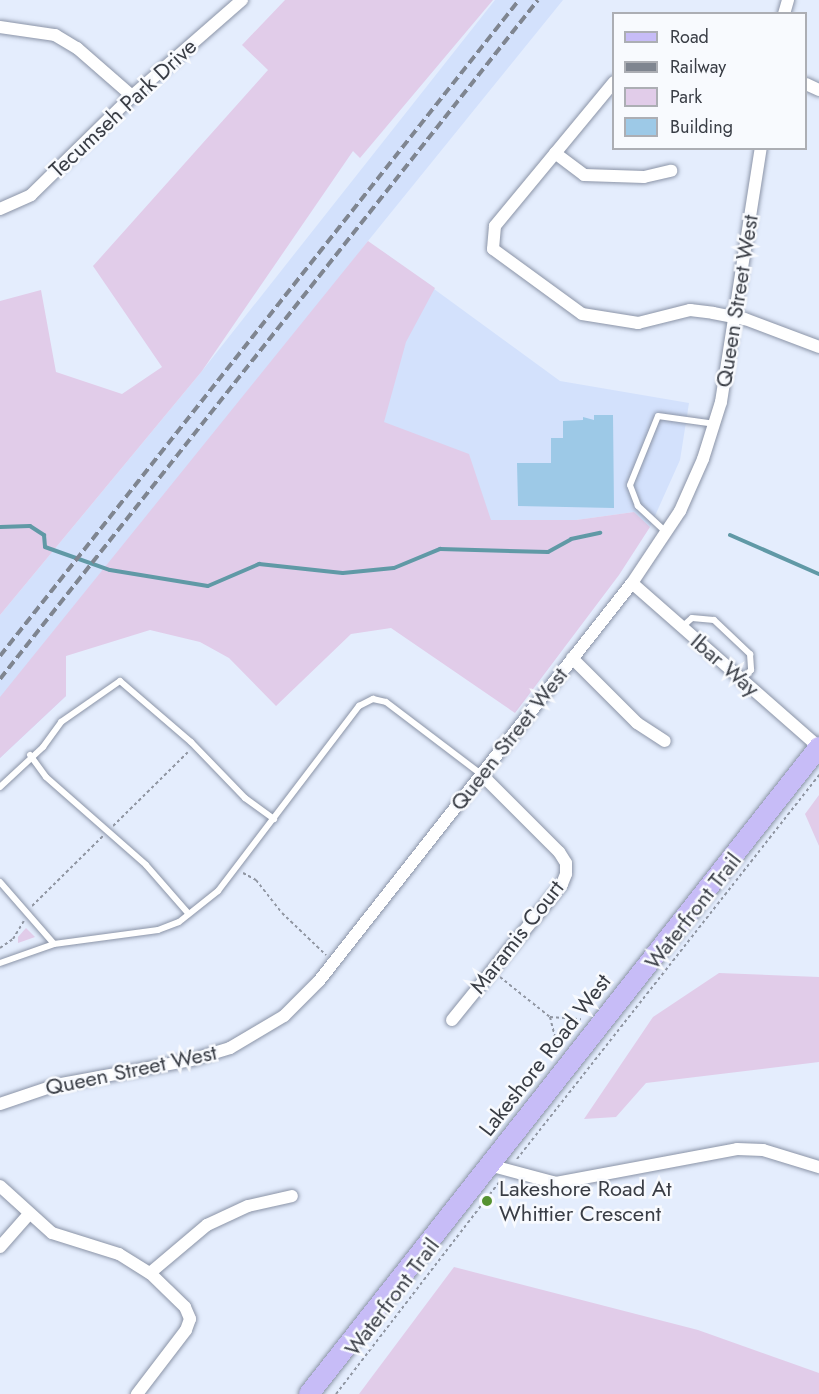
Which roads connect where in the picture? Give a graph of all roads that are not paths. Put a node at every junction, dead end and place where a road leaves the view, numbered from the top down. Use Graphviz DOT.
graph roads {
  1 [pos="242,0"];
  2 [pos="0,27"];
  3 [pos="612,84"];
  4 [pos="132,96"];
  5 [pos="761,150"];
  6 [pos="555,153"];
  7 [pos="671,171"];
  8 [pos="0,209"];
  9 [pos="735,317"];
  10 [pos="819,347"];
  11 [pos="715,424"];
  12 [pos="667,533"];
  13 [pos="632,583"];
  14 [pos="682,627"];
  15 [pos="572,658"];
  16 [pos="742,680"];
  17 [pos="665,741"];
  18 [pos="819,747"];
  19 [pos="30,755"];
  20 [pos="481,774"];
  21 [pos="0,788"];
  22 [pos="274,819"];
  23 [pos="0,882"];
  24 [pos="188,913"];
  25 [pos="54,944"];
  26 [pos="0,963"];
  27 [pos="452,1020"];
  28 [pos="0,1104"];
  29 [pos="489,1165"];
  30 [pos="819,1167"];
  31 [pos="0,1186"];
  32 [pos="292,1196"];
  33 [pos="29,1214"];
  34 [pos="0,1247"];
  35 [pos="150,1274"];
  36 [pos="137,1394"];
  37 [pos="309,1394"];
  1 -- 4 [label="street, Tecumseh Park Drive"];
  2 -- 4 [label="street"];
  3 -- 6 [label="street"];
  4 -- 8 [label="street, Tecumseh Park Drive"];
  5 -- 9 [label="street, Queen Street West"];
  6 -- 7 [label="street"];
  6 -- 9 [label="street"];
  9 -- 10 [label="street"];
  9 -- 11 [label="street, Queen Street West"];
  11 -- 12 [label="street, Queen Street West"];
  11 -- 12 [label="lane"];
  12 -- 13 [label="street, Queen Street West"];
  13 -- 14 [label="street, Ibar Way"];
  13 -- 15 [label="street, Queen Street West"];
  14 -- 16 [label="street, Ibar Way"];
  14 -- 16 [label="lane"];
  15 -- 17 [label="street"];
  15 -- 20 [label="street, Queen Street West"];
  16 -- 18 [label="street, Ibar Way"];
  18 -- 29 [label="main road, Lakeshore Road West"];
  19 -- 21 [label="lane"];
  19 -- 22 [label="lane"];
  19 -- 24 [label="lane"];
  20 -- 22 [label="lane"];
  20 -- 27 [label="street, Maramis Court"];
  20 -- 28 [label="street, Queen Street West"];
  22 -- 24 [label="lane"];
  23 -- 25 [label="lane"];
  24 -- 25 [label="lane"];
  25 -- 26 [label="lane"];
  29 -- 30 [label="street"];
  29 -- 37 [label="main road, Lakeshore Road West"];
  31 -- 33 [label="street"];
  32 -- 35 [label="street"];
  33 -- 34 [label="street"];
  33 -- 35 [label="street"];
  35 -- 36 [label="street"];
}
